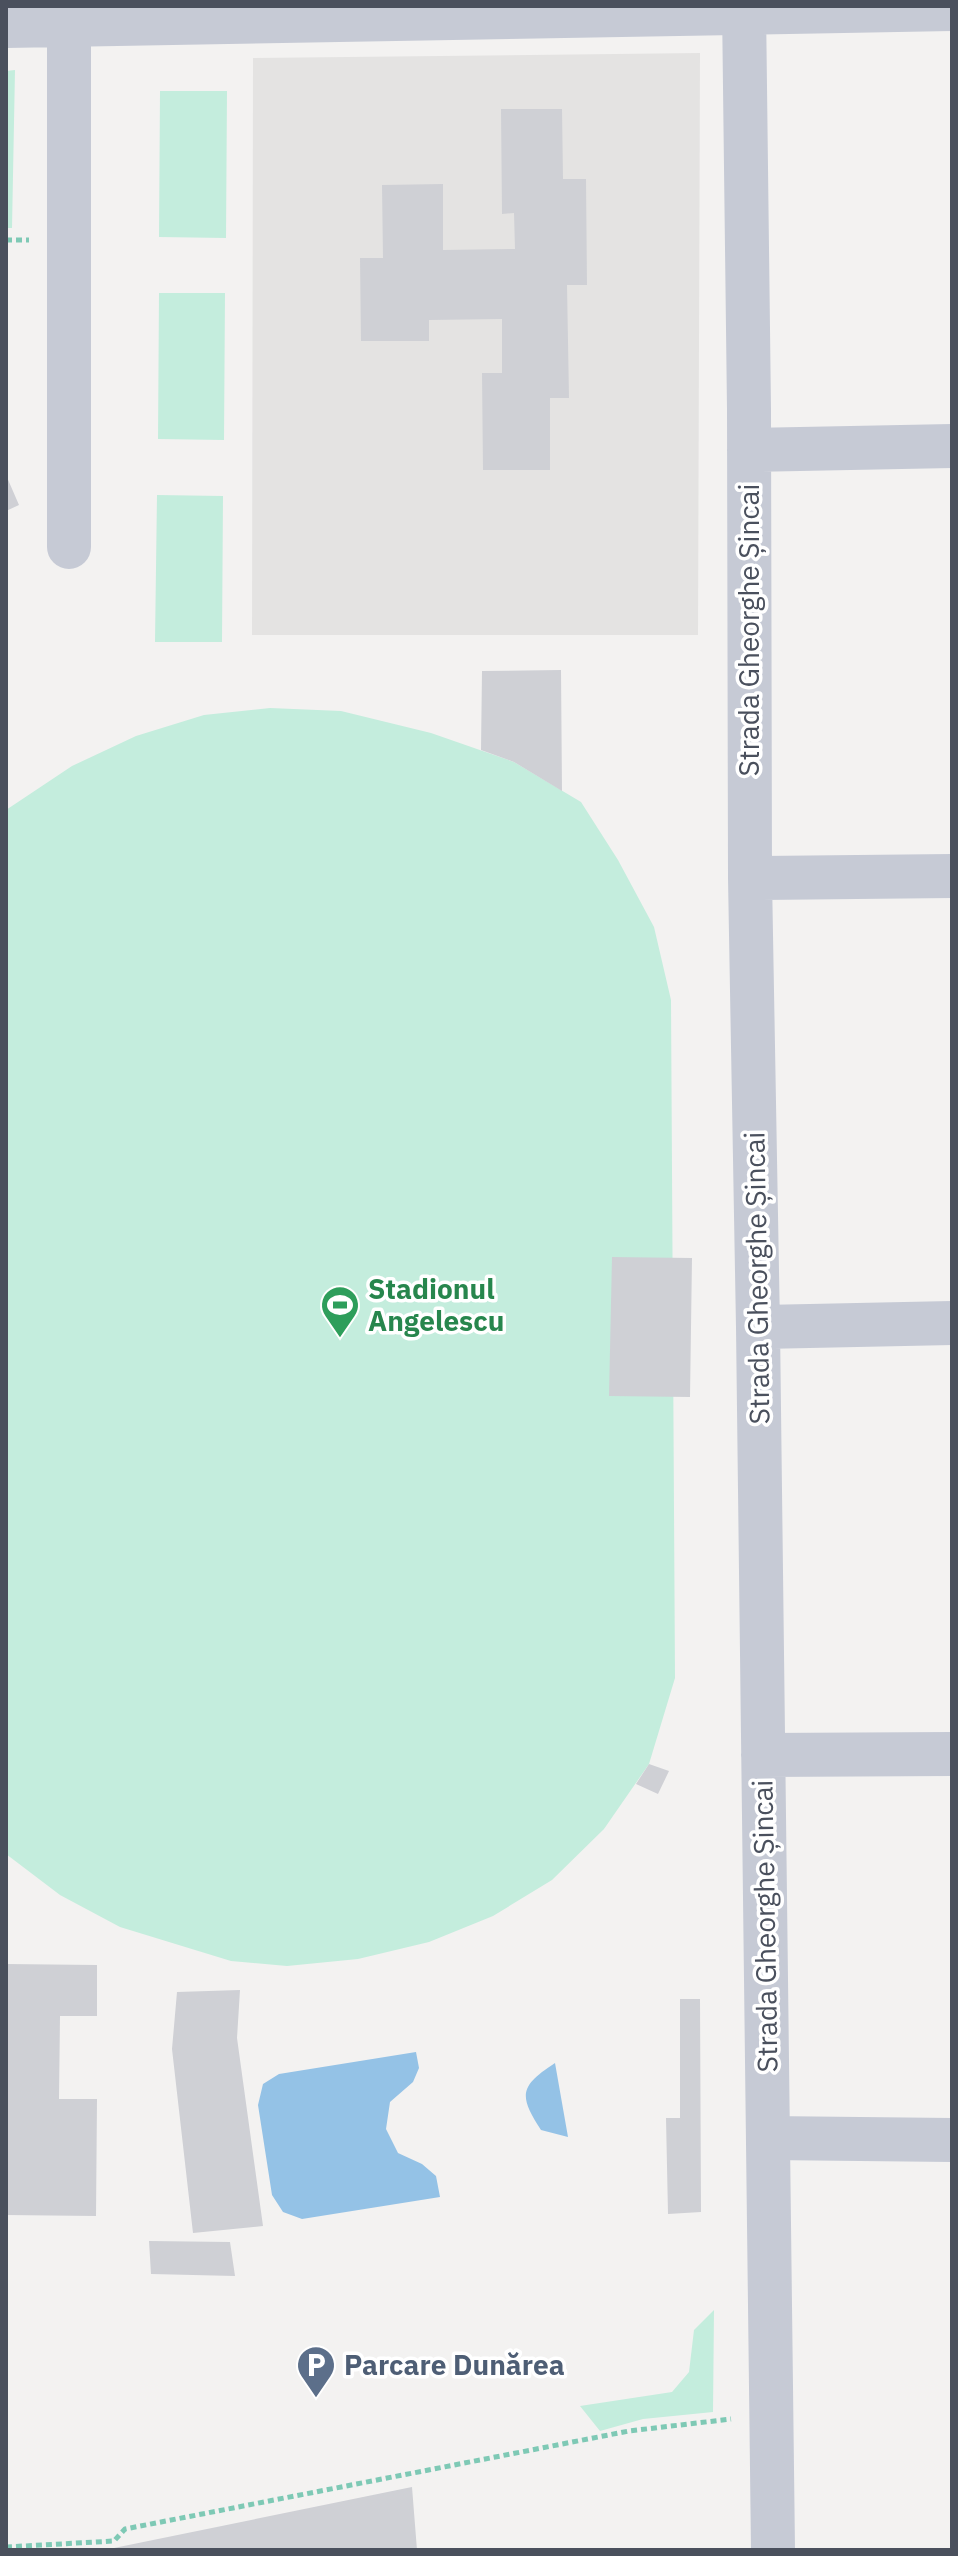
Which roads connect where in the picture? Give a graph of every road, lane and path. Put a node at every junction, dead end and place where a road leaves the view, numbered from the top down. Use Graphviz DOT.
graph roads {
  1 [pos="744,9"];
  2 [pos="952,9"];
  3 [pos="69,16"];
  4 [pos="6,26"];
  5 [pos="952,446"];
  6 [pos="749,450"];
  7 [pos="69,547"];
  8 [pos="952,876"];
  9 [pos="750,878"];
  10 [pos="952,1323"];
  11 [pos="758,1327"];
  12 [pos="952,1754"];
  13 [pos="763,1755"];
  14 [pos="768,2138"];
  15 [pos="952,2140"];
  16 [pos="771,2415"];
  17 [pos="6,2547"];
  18 [pos="773,2550"];
  1 -- 2 [label="street"];
  1 -- 3 [label="street"];
  1 -- 6 [label="street, Strada Gheorghe Șincai"];
  3 -- 4 [label="street"];
  3 -- 7 [label="street"];
  5 -- 6 [label="street"];
  6 -- 9 [label="street, Strada Gheorghe Șincai"];
  8 -- 9 [label="street"];
  9 -- 11 [label="street, Strada Gheorghe Șincai"];
  10 -- 11 [label="street"];
  11 -- 13 [label="street, Strada Gheorghe Șincai"];
  12 -- 13 [label="street"];
  13 -- 14 [label="street, Strada Gheorghe Șincai"];
  14 -- 15 [label="street"];
  14 -- 16 [label="street, Strada Gheorghe Șincai"];
  16 -- 17 [label="path"];
  16 -- 18 [label="street, Strada Gheorghe Șincai"];
}
